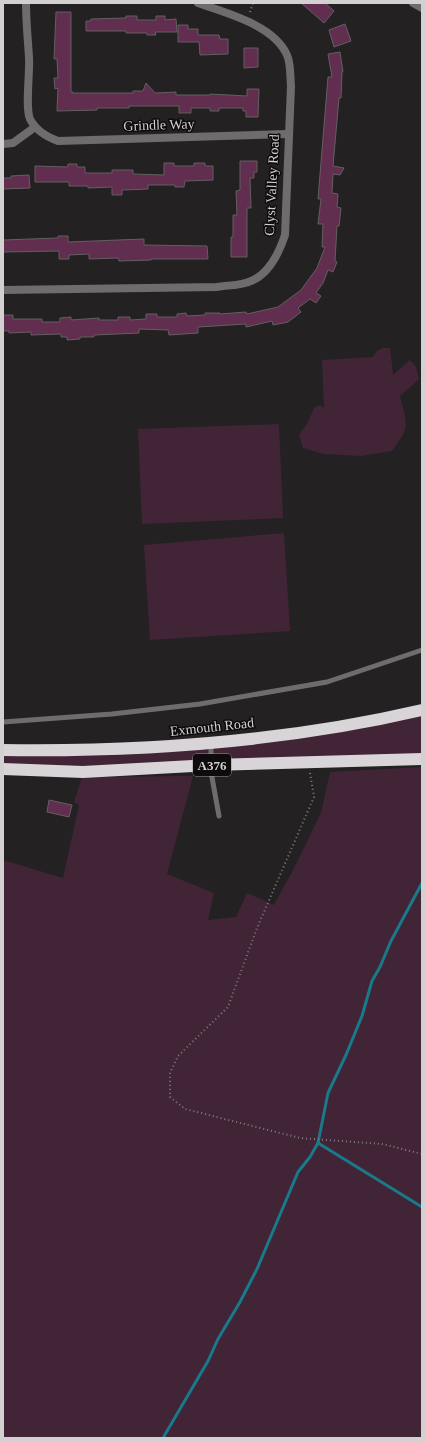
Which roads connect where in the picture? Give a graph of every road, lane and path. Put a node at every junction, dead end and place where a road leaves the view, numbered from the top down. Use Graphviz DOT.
graph roads {
  1 [pos="26,3"];
  2 [pos="198,3"];
  3 [pos="413,3"];
  4 [pos="422,8"];
  5 [pos="35,127"];
  6 [pos="288,134"];
  7 [pos="3,144"];
  8 [pos="3,290"];
  9 [pos="422,650"];
  10 [pos="422,710"];
  11 [pos="3,722"];
  12 [pos="211,744"];
  13 [pos="3,750"];
  14 [pos="422,759"];
  15 [pos="308,762"];
  16 [pos="211,765"];
  17 [pos="3,769"];
  18 [pos="220,816"];
  19 [pos="422,1154"];
  1 -- 5 [label="street"];
  2 -- 6 [label="street, Clyst Valley Road"];
  3 -- 4 [label="street"];
  5 -- 6 [label="street, Grindle Way"];
  5 -- 7 [label="street"];
  6 -- 8 [label="street, Clyst Valley Road"];
  9 -- 11 [label="lane"];
  10 -- 12 [label="highway, Exmouth Road / A376"];
  12 -- 13 [label="highway, Exmouth Road / A376"];
  12 -- 16 [label="lane"];
  14 -- 15 [label="highway, A376"];
  15 -- 16 [label="highway, A376"];
  15 -- 19 [label="path"];
  16 -- 17 [label="highway, A376"];
  16 -- 18 [label="lane"];
}
